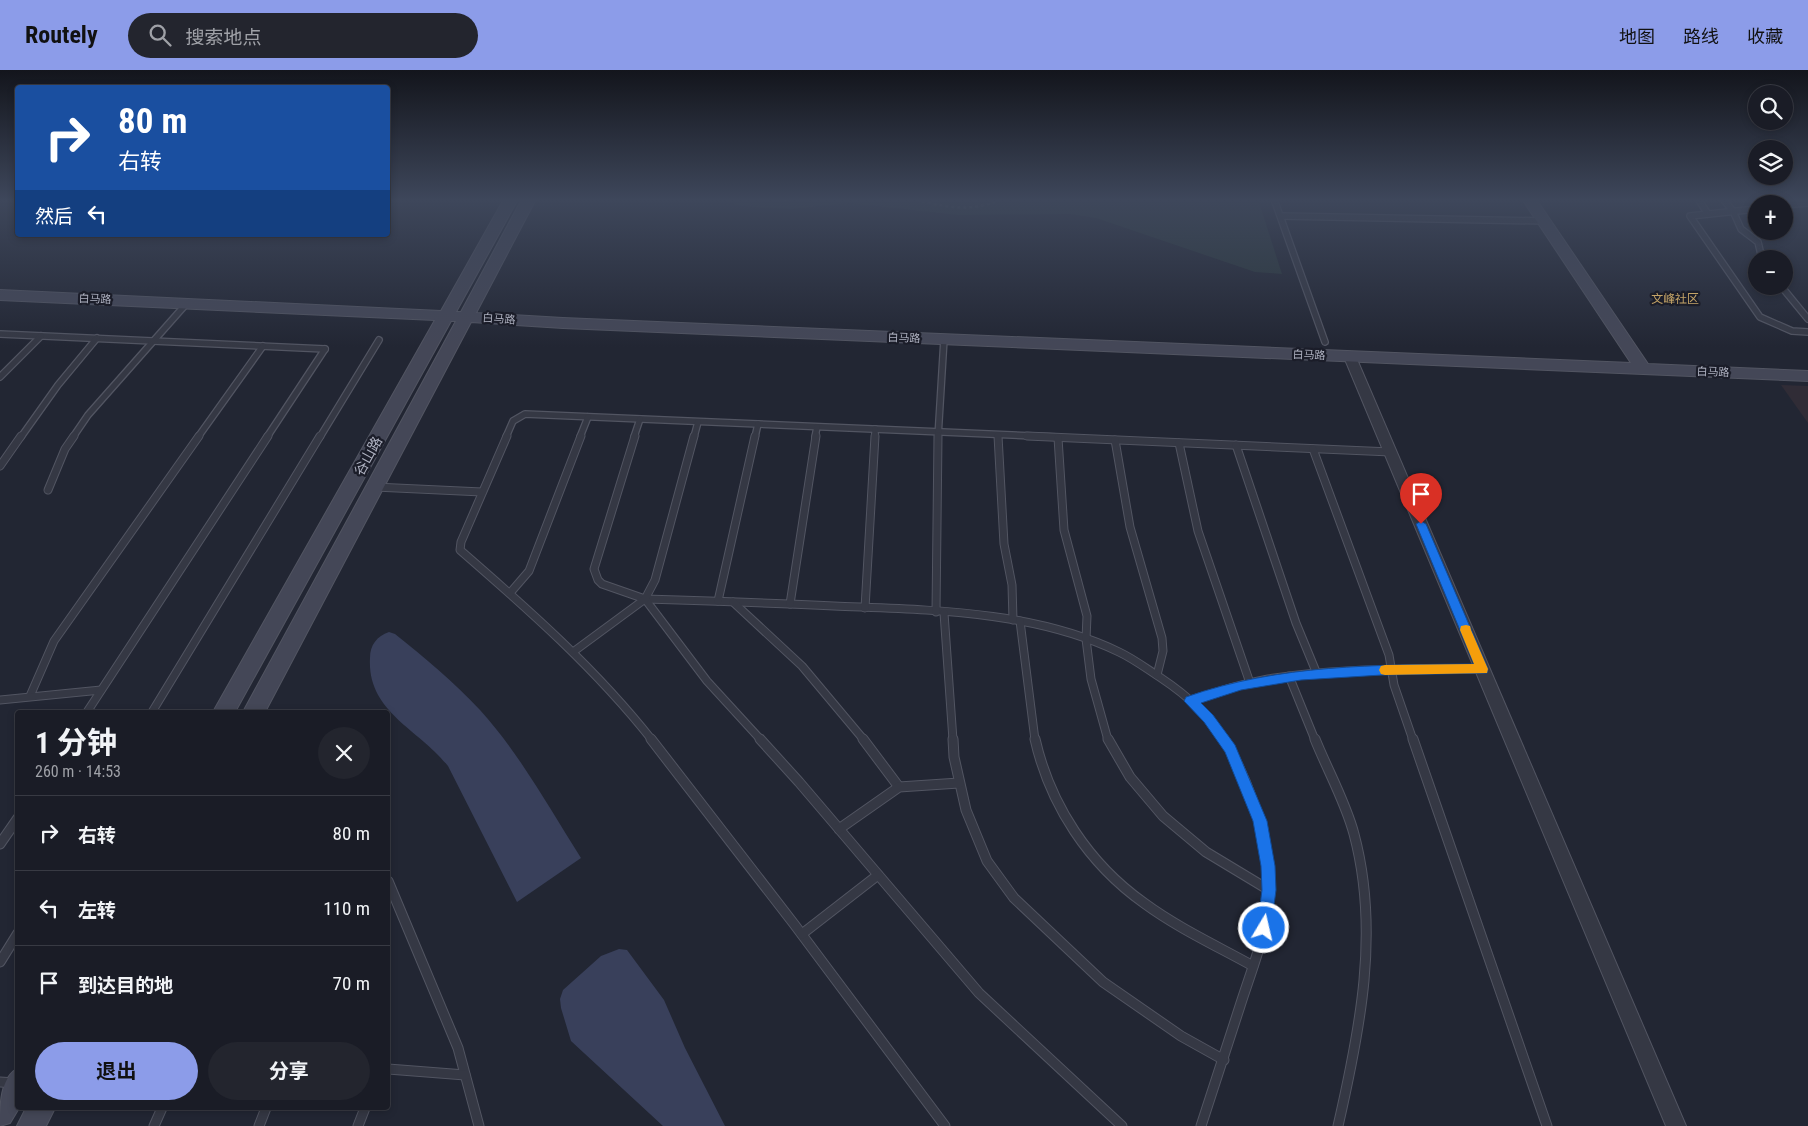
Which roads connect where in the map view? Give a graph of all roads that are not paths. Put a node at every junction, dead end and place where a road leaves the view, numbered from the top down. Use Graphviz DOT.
graph roads {
  1 [pos="483,248"];
  2 [pos="503,248"];
  3 [pos="1292,248"];
  4 [pos="1562,248"];
  5 [pos="1712,248"];
  6 [pos="0,282"];
  7 [pos="0,295"];
  8 [pos="1788,295"];
  9 [pos="187,303"];
  10 [pos="449,310"];
  11 [pos="469,311"];
  12 [pos="1808,319"];
  13 [pos="1808,332"];
  14 [pos="0,334"];
  15 [pos="41,336"];
  16 [pos="97,338"];
  17 [pos="379,340"];
  18 [pos="944,340"];
  19 [pos="153,341"];
  20 [pos="1325,342"];
  21 [pos="263,346"];
  22 [pos="1633,355"];
  23 [pos="1350,357"];
  24 [pos="1808,362"];
  25 [pos="1642,369"];
  26 [pos="1808,376"];
  27 [pos="0,377"];
  28 [pos="588,417"];
  29 [pos="640,419"];
  30 [pos="698,422"];
  31 [pos="758,424"];
  32 [pos="817,427"];
  33 [pos="875,430"];
  34 [pos="938,432"];
  35 [pos="998,435"];
  36 [pos="1058,438"];
  37 [pos="1114,440"];
  38 [pos="1179,443"];
  39 [pos="1236,446"];
  40 [pos="1312,449"];
  41 [pos="1391,452"];
  42 [pos="0,466"];
  43 [pos="375,487"];
  44 [pos="48,490"];
  45 [pos="482,492"];
  46 [pos="510,593"];
  47 [pos="645,599"];
  48 [pos="718,601"];
  49 [pos="733,602"];
  50 [pos="790,604"];
  51 [pos="865,608"];
  52 [pos="940,612"];
  53 [pos="1016,620"];
  54 [pos="1086,639"];
  55 [pos="573,652"];
  56 [pos="1482,669"];
  57 [pos="1392,670"];
  58 [pos="1317,674"];
  59 [pos="1157,675"];
  60 [pos="1289,676"];
  61 [pos="1250,683"];
  62 [pos="101,690"];
  63 [pos="30,696"];
  64 [pos="1,701"];
  65 [pos="1190,701"];
  66 [pos="87,710"];
  67 [pos="153,710"];
  68 [pos="225,710"];
  69 [pos="255,710"];
  70 [pos="959,783"];
  71 [pos="899,788"];
  72 [pos="15,822"];
  73 [pos="839,829"];
  74 [pos="0,844"];
  75 [pos="878,875"];
  76 [pos="390,886"];
  77 [pos="1269,890"];
  78 [pos="802,934"];
  79 [pos="15,938"];
  80 [pos="0,962"];
  81 [pos="1253,966"];
  82 [pos="1224,1060"];
  83 [pos="390,1069"];
  84 [pos="465,1075"];
  85 [pos="0,1082"];
  86 [pos="15,1082"];
  87 [pos="15,1086"];
  88 [pos="40,1110"];
  89 [pos="161,1110"];
  90 [pos="265,1110"];
  91 [pos="364,1110"];
  92 [pos="0,1113"];
  93 [pos="32,1126"];
  94 [pos="154,1126"];
  95 [pos="259,1126"];
  96 [pos="358,1126"];
  97 [pos="479,1126"];
  98 [pos="944,1126"];
  99 [pos="1122,1126"];
  100 [pos="1201,1126"];
  101 [pos="1338,1126"];
  102 [pos="1547,1126"];
  103 [pos="1676,1126"];
  1 -- 10 [label="street, 谷山路"];
  2 -- 11 [label="street, 谷山路"];
  3 -- 20 [label="lane"];
  4 -- 22 [label="street"];
  5 -- 13 [label="lane"];
  6 -- 10 [label="street, 白马路"];
  7 -- 9 [label="street, 白马路"];
  8 -- 12 [label="lane"];
  9 -- 10 [label="street, 白马路"];
  9 -- 19 [label="lane"];
  10 -- 11 [label="street, 白马路"];
  10 -- 68 [label="street, 谷山路"];
  11 -- 18 [label="street, 白马路"];
  11 -- 20 [label="street, 白马路"];
  11 -- 43 [label="street, 谷山路"];
  14 -- 15 [label="lane"];
  15 -- 16 [label="lane"];
  15 -- 27 [label="lane"];
  16 -- 19 [label="lane"];
  16 -- 42 [label="lane"];
  17 -- 67 [label="lane"];
  18 -- 23 [label="street, 白马路"];
  18 -- 34 [label="lane"];
  19 -- 21 [label="lane"];
  19 -- 44 [label="lane"];
  20 -- 22 [label="street, 白马路"];
  21 -- 62 [label="lane"];
  21 -- 63 [label="lane"];
  22 -- 24 [label="street, 白马路"];
  22 -- 25 [label="street"];
  23 -- 25 [label="street, 白马路"];
  23 -- 41 [label="street"];
  25 -- 26 [label="street, 白马路"];
  28 -- 29 [label="lane"];
  28 -- 45 [label="lane"];
  28 -- 46 [label="lane"];
  29 -- 30 [label="lane"];
  29 -- 47 [label="lane"];
  30 -- 31 [label="lane"];
  30 -- 47 [label="lane"];
  31 -- 32 [label="lane"];
  31 -- 48 [label="lane"];
  32 -- 33 [label="lane"];
  32 -- 50 [label="lane"];
  33 -- 34 [label="lane"];
  33 -- 51 [label="lane"];
  34 -- 35 [label="lane"];
  34 -- 52 [label="lane"];
  35 -- 36 [label="lane"];
  35 -- 53 [label="lane"];
  36 -- 37 [label="lane"];
  36 -- 54 [label="lane"];
  37 -- 38 [label="lane"];
  37 -- 59 [label="lane"];
  38 -- 39 [label="lane"];
  38 -- 61 [label="lane"];
  39 -- 40 [label="lane"];
  39 -- 58 [label="lane"];
  40 -- 41 [label="lane"];
  40 -- 57 [label="lane"];
  41 -- 56 [label="street"];
  43 -- 45 [label="lane"];
  43 -- 69 [label="street, 谷山路"];
  45 -- 46 [label="lane"];
  46 -- 55 [label="lane"];
  47 -- 48 [label="lane"];
  47 -- 55 [label="lane"];
  47 -- 73 [label="lane"];
  48 -- 49 [label="lane"];
  49 -- 50 [label="lane"];
  49 -- 71 [label="lane"];
  50 -- 51 [label="lane"];
  51 -- 52 [label="lane"];
  52 -- 53 [label="lane"];
  52 -- 70 [label="lane"];
  53 -- 54 [label="lane"];
  53 -- 81 [label="lane"];
  54 -- 59 [label="lane"];
  54 -- 77 [label="lane"];
  55 -- 78 [label="lane"];
  56 -- 57 [label="lane"];
  56 -- 103 [label="street"];
  57 -- 58 [label="lane"];
  57 -- 102 [label="lane"];
  58 -- 60 [label="lane"];
  59 -- 65 [label="lane"];
  60 -- 61 [label="lane"];
  60 -- 101 [label="lane"];
  61 -- 65 [label="lane"];
  62 -- 63 [label="lane"];
  62 -- 66 [label="lane"];
  63 -- 64 [label="lane"];
  65 -- 77 [label="lane"];
  70 -- 71 [label="lane"];
  70 -- 82 [label="lane"];
  71 -- 73 [label="lane"];
  72 -- 74 [label="lane"];
  73 -- 75 [label="lane"];
  75 -- 78 [label="lane"];
  75 -- 99 [label="lane"];
  76 -- 84 [label="lane"];
  77 -- 81 [label="lane"];
  78 -- 98 [label="lane"];
  79 -- 80 [label="lane"];
  81 -- 82 [label="lane"];
  82 -- 100 [label="lane"];
  83 -- 84 [label="lane"];
  84 -- 97 [label="lane"];
  85 -- 86 [label="lane"];
  87 -- 92 [label="street"];
  88 -- 93 [label="street"];
  89 -- 94 [label="lane"];
  90 -- 95 [label="lane"];
  91 -- 96 [label="lane"];
}
